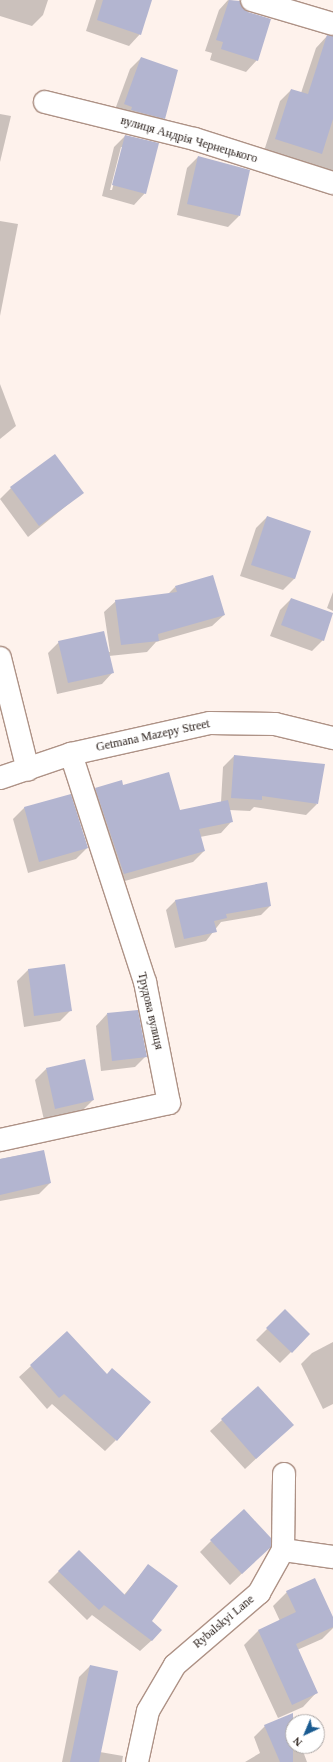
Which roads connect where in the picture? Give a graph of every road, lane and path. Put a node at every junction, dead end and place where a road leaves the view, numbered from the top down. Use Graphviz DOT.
graph roads {
  1 [pos="252,0"];
  2 [pos="333,24"];
  3 [pos="45,102"];
  4 [pos="333,182"];
  5 [pos="0,658"];
  6 [pos="333,738"];
  7 [pos="71,754"];
  8 [pos="28,770"];
  9 [pos="0,778"];
  10 [pos="0,1140"];
  11 [pos="284,1474"];
  12 [pos="283,1550"];
  13 [pos="333,1557"];
  14 [pos="137,1762"];
  1 -- 2 [label="street"];
  3 -- 4 [label="street, вулиця Андрія Чернецького"];
  5 -- 8 [label="street"];
  6 -- 7 [label="street, Getmana Mazepy Street"];
  7 -- 8 [label="street, Getmana Mazepy Street"];
  7 -- 10 [label="street, Трудова вулиця"];
  8 -- 9 [label="street, Getmana Mazepy Street"];
  11 -- 12 [label="street, Rybalskyi Lane"];
  12 -- 13 [label="street"];
  12 -- 14 [label="street, Rybalskyi Lane"];
}
